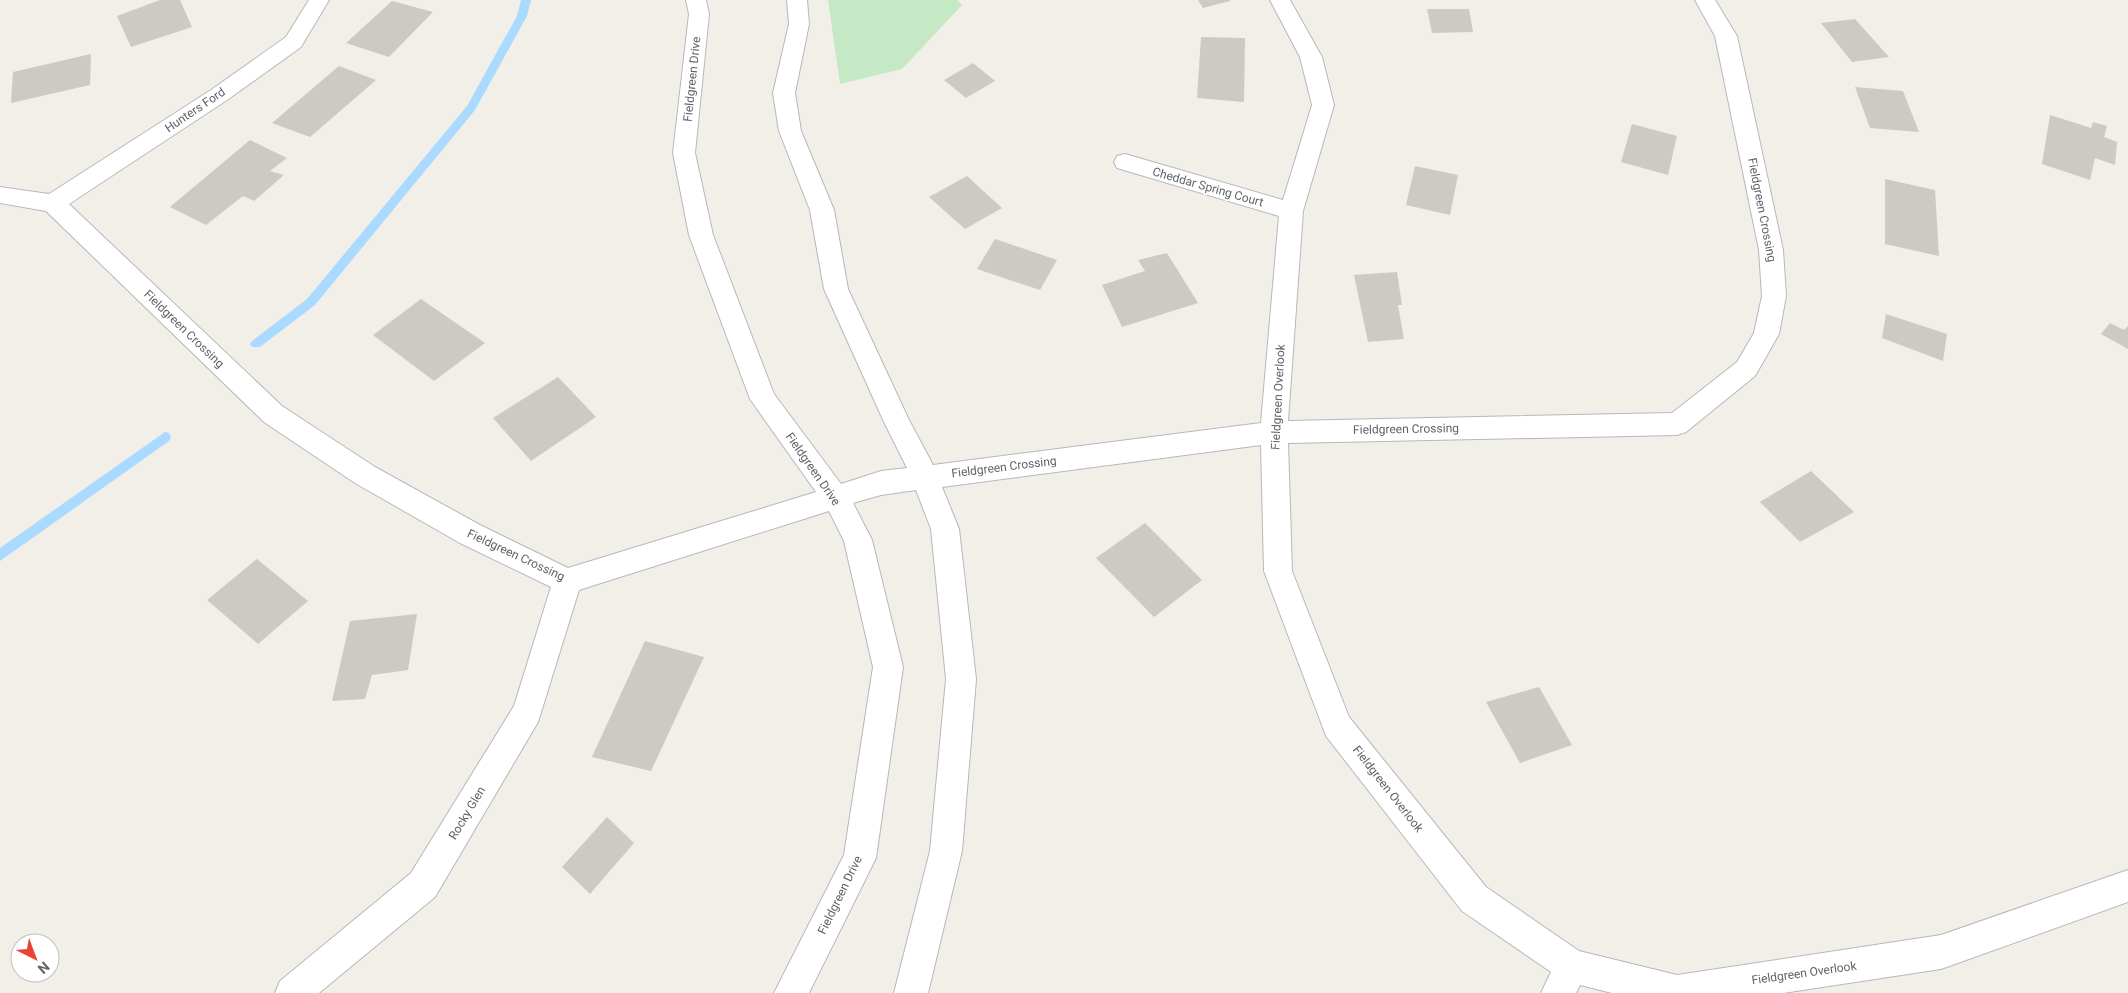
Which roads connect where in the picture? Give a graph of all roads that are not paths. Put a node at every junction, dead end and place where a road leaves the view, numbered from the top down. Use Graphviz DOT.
graph roads {
  1 [pos="319,0"];
  2 [pos="696,0"];
  3 [pos="797,0"];
  4 [pos="1280,0"];
  5 [pos="1704,0"];
  6 [pos="1125,162"];
  7 [pos="0,194"];
  8 [pos="53,203"];
  9 [pos="1291,211"];
  10 [pos="1274,432"];
  11 [pos="925,477"];
  12 [pos="836,498"];
  13 [pos="567,581"];
  14 [pos="2128,886"];
  15 [pos="1565,980"];
  16 [pos="292,993"];
  17 [pos="791,993"];
  18 [pos="912,993"];
  1 -- 8 [label="street, Hunters Ford"];
  2 -- 12 [label="street, Fieldgreen Drive"];
  3 -- 11 [label="street"];
  4 -- 9 [label="street, Fieldgreen Overlook"];
  5 -- 10 [label="street, Fieldgreen Crossing"];
  6 -- 9 [label="street, Cheddar Spring Court"];
  7 -- 8 [label="street"];
  8 -- 13 [label="street, Fieldgreen Crossing"];
  9 -- 10 [label="street, Fieldgreen Overlook"];
  10 -- 11 [label="street, Fieldgreen Crossing"];
  10 -- 15 [label="street, Fieldgreen Overlook"];
  11 -- 12 [label="street, Fieldgreen Crossing"];
  11 -- 18 [label="street"];
  12 -- 13 [label="street, Fieldgreen Crossing"];
  12 -- 17 [label="street, Fieldgreen Drive"];
  13 -- 16 [label="street, Rocky Glen"];
  14 -- 15 [label="street, Fieldgreen Overlook"];
}
